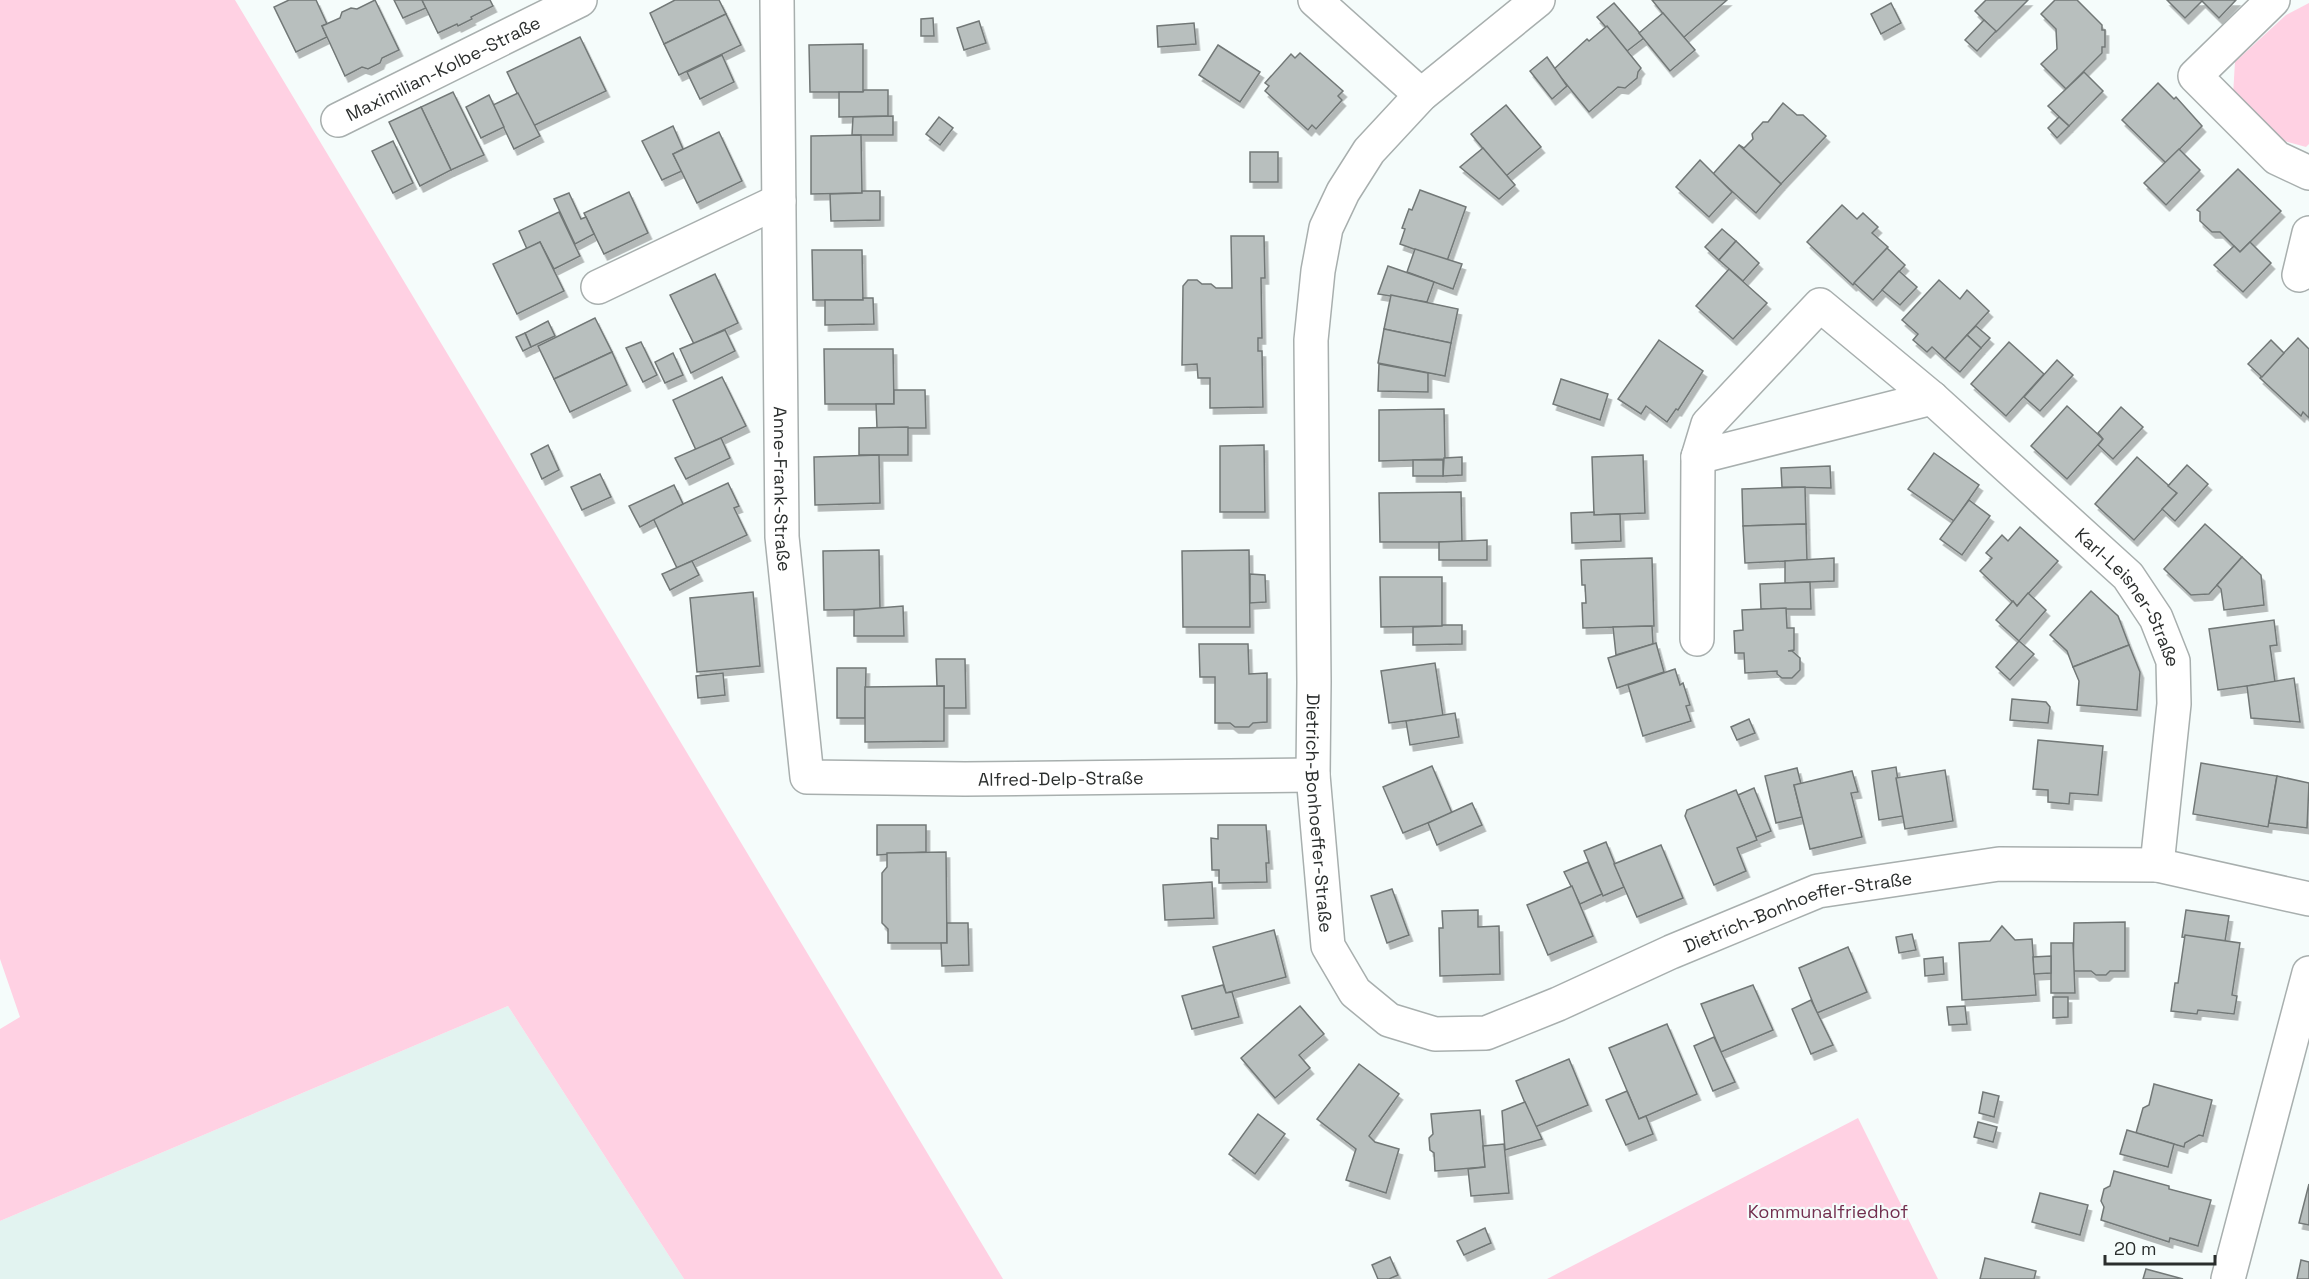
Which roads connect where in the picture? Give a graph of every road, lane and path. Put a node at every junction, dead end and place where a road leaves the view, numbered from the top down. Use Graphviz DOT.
graph roads {
  1 [pos="580,0"];
  2 [pos="777,0"];
  3 [pos="1315,0"];
  4 [pos="1538,0"];
  5 [pos="2273,0"];
  6 [pos="1421,95"];
  7 [pos="338,120"];
  8 [pos="2309,173"];
  9 [pos="779,201"];
  10 [pos="2309,233"];
  11 [pos="2299,275"];
  12 [pos="598,287"];
  13 [pos="1932,398"];
  14 [pos="1698,457"];
  15 [pos="1697,639"];
  16 [pos="1313,775"];
  17 [pos="807,777"];
  18 [pos="2157,865"];
  19 [pos="2309,899"];
  20 [pos="2309,973"];
  21 [pos="2228,1279"];
  1 -- 7 [label="street, Maximilian-Kolbe-Straße"];
  2 -- 9 [label="street, Anne-Frank-Straße"];
  3 -- 6 [label="street"];
  4 -- 6 [label="street, Dietrich-Bonhoeffer-Straße"];
  5 -- 8 [label="street"];
  6 -- 16 [label="street, Dietrich-Bonhoeffer-Straße"];
  9 -- 12 [label="street"];
  9 -- 17 [label="street, Anne-Frank-Straße"];
  10 -- 11 [label="street"];
  13 -- 14 [label="street"];
  13 -- 14 [label="street, Karl-Leisner-Straße"];
  13 -- 18 [label="street, Karl-Leisner-Straße"];
  14 -- 15 [label="street, Karl-Leisner-Straße"];
  16 -- 17 [label="street, Alfred-Delp-Straße"];
  16 -- 18 [label="street, Dietrich-Bonhoeffer-Straße"];
  18 -- 19 [label="street, Dietrich-Bonhoeffer-Straße"];
  20 -- 21 [label="street"];
}
